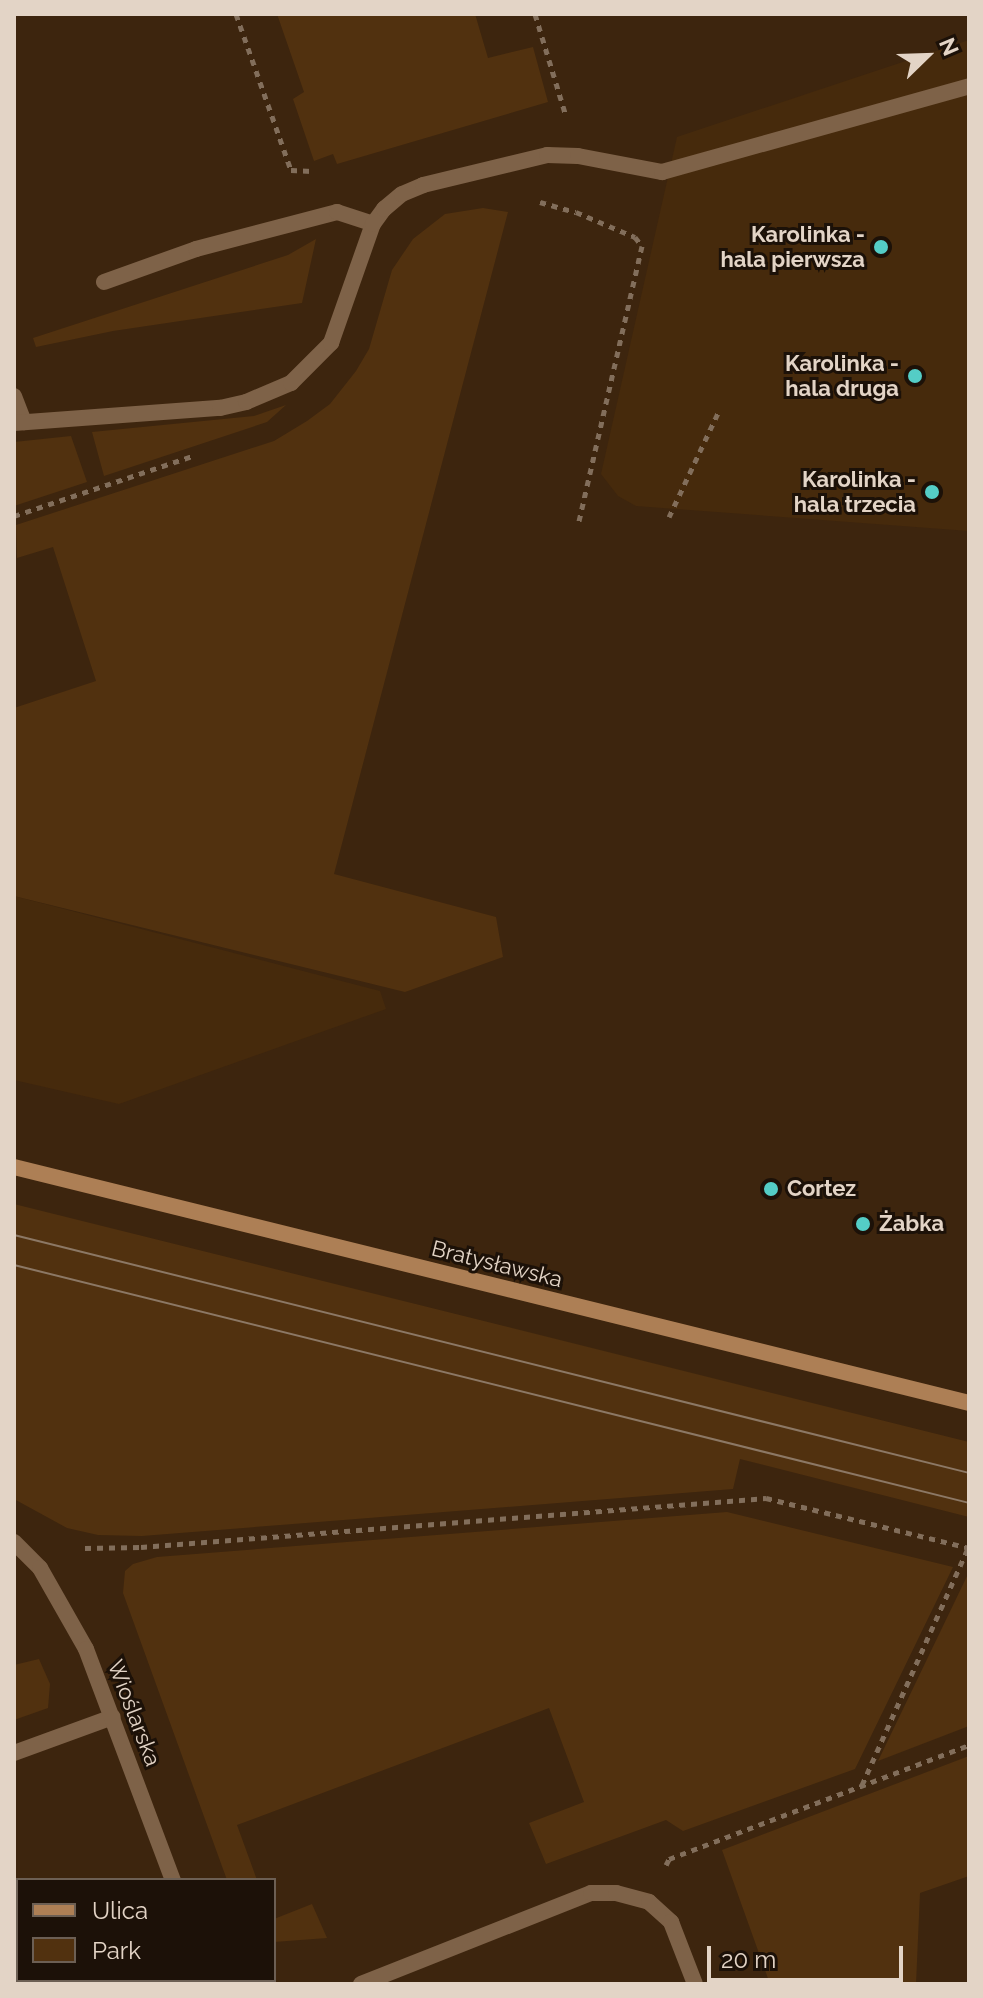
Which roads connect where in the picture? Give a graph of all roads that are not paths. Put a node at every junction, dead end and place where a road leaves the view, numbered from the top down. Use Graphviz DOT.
graph roads {
  1 [pos="969,86"];
  2 [pos="373,224"];
  3 [pos="104,282"];
  4 [pos="14,396"];
  5 [pos="19,423"];
  6 [pos="14,1167"];
  7 [pos="969,1403"];
  8 [pos="14,1542"];
  9 [pos="113,1717"];
  10 [pos="14,1753"];
  11 [pos="172,1878"];
  12 [pos="361,1984"];
  13 [pos="695,1984"];
  1 -- 2 [label="street"];
  2 -- 3 [label="street"];
  2 -- 5 [label="street"];
  4 -- 5 [label="street"];
  6 -- 7 [label="street, Bratysławska"];
  8 -- 9 [label="street, Wioślarska"];
  9 -- 10 [label="street"];
  9 -- 11 [label="street, Wioślarska"];
  12 -- 13 [label="street"];
}
